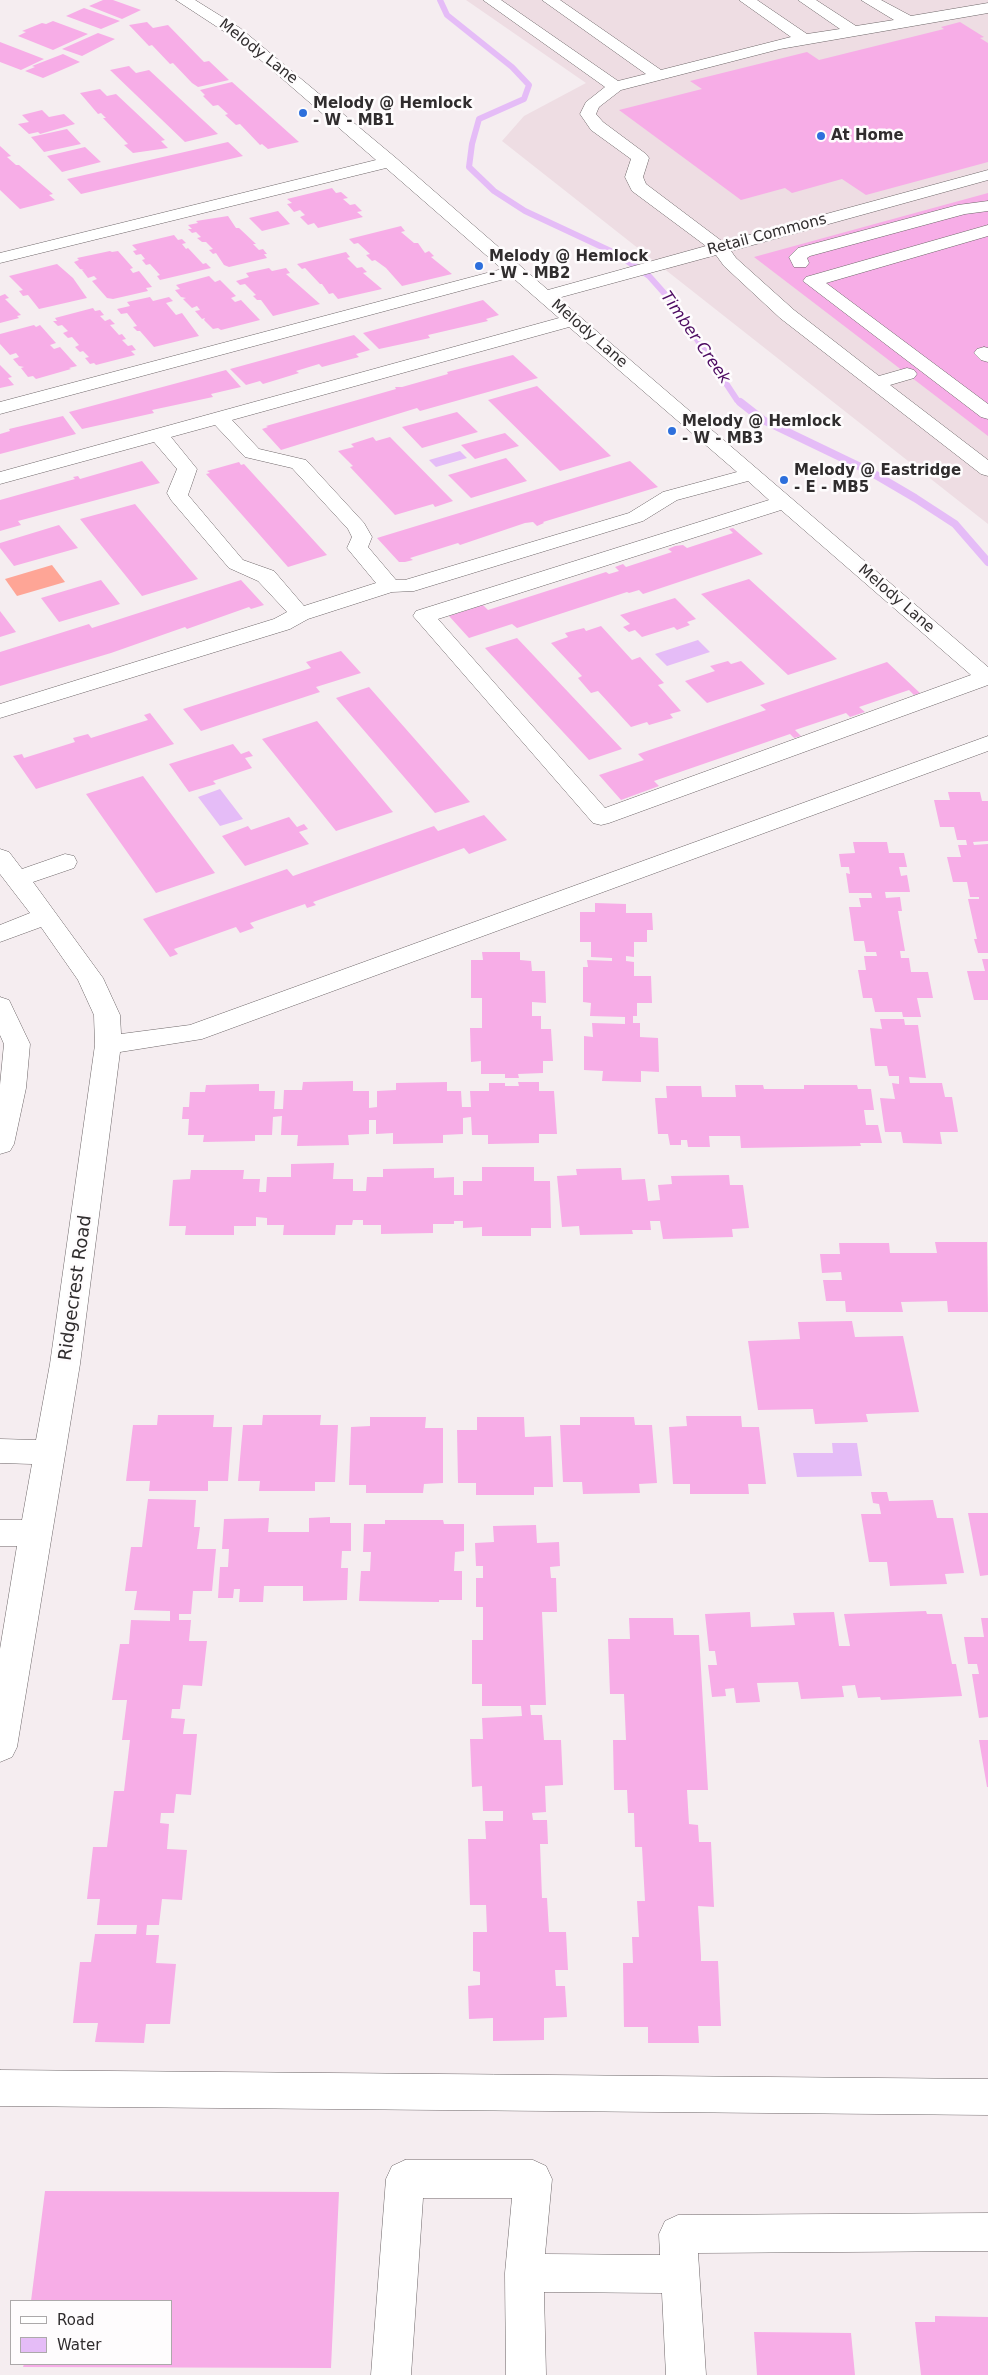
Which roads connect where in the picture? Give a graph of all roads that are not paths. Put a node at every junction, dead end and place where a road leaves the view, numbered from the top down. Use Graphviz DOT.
graph roads {
  1 [pos="184,0"];
  2 [pos="491,0"];
  3 [pos="550,0"];
  4 [pos="747,0"];
  5 [pos="806,0"];
  6 [pos="869,0"];
  7 [pos="935,0"];
  8 [pos="987,9"];
  9 [pos="956,14"];
  10 [pos="910,22"];
  11 [pos="855,32"];
  12 [pos="805,40"];
  13 [pos="659,76"];
  14 [pos="615,87"];
  15 [pos="390,162"];
  16 [pos="988,175"];
  17 [pos="988,206"];
  18 [pos="988,230"];
  19 [pos="720,248"];
  20 [pos="0,258"];
  21 [pos="761,263"];
  22 [pos="800,263"];
  23 [pos="738,269"];
  24 [pos="515,271"];
  25 [pos="545,296"];
  26 [pos="572,320"];
  27 [pos="907,374"];
  28 [pos="876,383"];
  29 [pos="0,408"];
  30 [pos="988,413"];
  31 [pos="220,417"];
  32 [pos="158,434"];
  33 [pos="988,470"];
  34 [pos="752,474"];
  35 [pos="0,478"];
  36 [pos="784,502"];
  37 [pos="390,586"];
  38 [pos="300,614"];
  39 [pos="987,677"];
  40 [pos="0,711"];
  41 [pos="988,743"];
  42 [pos="65,862"];
  43 [pos="8,873"];
  44 [pos="46,916"];
  45 [pos="0,934"];
  46 [pos="0,1006"];
  47 [pos="108,1045"];
  48 [pos="0,1144"];
  49 [pos="0,1452"];
  50 [pos="49,1453"];
  51 [pos="0,1533"];
  52 [pos="35,1533"];
  53 [pos="0,1747"];
  54 [pos="0,2088"];
  55 [pos="988,2097"];
  56 [pos="988,2232"];
  57 [pos="524,2273"];
  58 [pos="681,2274"];
  59 [pos="391,2375"];
  60 [pos="526,2375"];
  61 [pos="686,2375"];
  1 -- 15 [label="street, Melody Lane"];
  2 -- 14 [label="street"];
  3 -- 13 [label="street"];
  4 -- 12 [label="street"];
  5 -- 11 [label="street"];
  6 -- 10 [label="street"];
  7 -- 9 [label="street"];
  8 -- 9 [label="street"];
  9 -- 10 [label="street"];
  10 -- 11 [label="street"];
  11 -- 12 [label="street"];
  12 -- 13 [label="street"];
  13 -- 14 [label="street"];
  14 -- 19 [label="street"];
  15 -- 20 [label="street"];
  15 -- 24 [label="street, Melody Lane"];
  16 -- 19 [label="street, Retail Commons"];
  17 -- 22 [label="street"];
  18 -- 30 [label="street"];
  19 -- 23 [label="street"];
  19 -- 25 [label="street, Retail Commons"];
  21 -- 23 [label="street"];
  23 -- 28 [label="street"];
  24 -- 25 [label="street, Melody Lane"];
  24 -- 29 [label="street"];
  25 -- 26 [label="street, Melody Lane"];
  26 -- 31 [label="street"];
  26 -- 34 [label="street, Melody Lane"];
  27 -- 28 [label="street"];
  28 -- 33 [label="street"];
  31 -- 32 [label="street"];
  31 -- 37 [label="street"];
  32 -- 35 [label="street"];
  32 -- 38 [label="street"];
  34 -- 36 [label="street, Melody Lane"];
  34 -- 37 [label="street"];
  36 -- 39 [label="street, Melody Lane"];
  36 -- 39 [label="street"];
  37 -- 38 [label="street"];
  38 -- 40 [label="street"];
  41 -- 47 [label="street"];
  42 -- 43 [label="street"];
  43 -- 44 [label="street, Ridgecrest Road"];
  44 -- 45 [label="street"];
  44 -- 47 [label="street, Ridgecrest Road"];
  46 -- 48 [label="street"];
  47 -- 50 [label="street, Ridgecrest Road"];
  49 -- 50 [label="street"];
  50 -- 52 [label="street, Ridgecrest Road"];
  51 -- 52 [label="street"];
  52 -- 53 [label="street, Ridgecrest Road"];
  54 -- 55 [label="street"];
  56 -- 58 [label="street"];
  57 -- 58 [label="street"];
  57 -- 59 [label="street"];
  57 -- 60 [label="street"];
  58 -- 61 [label="street"];
}
